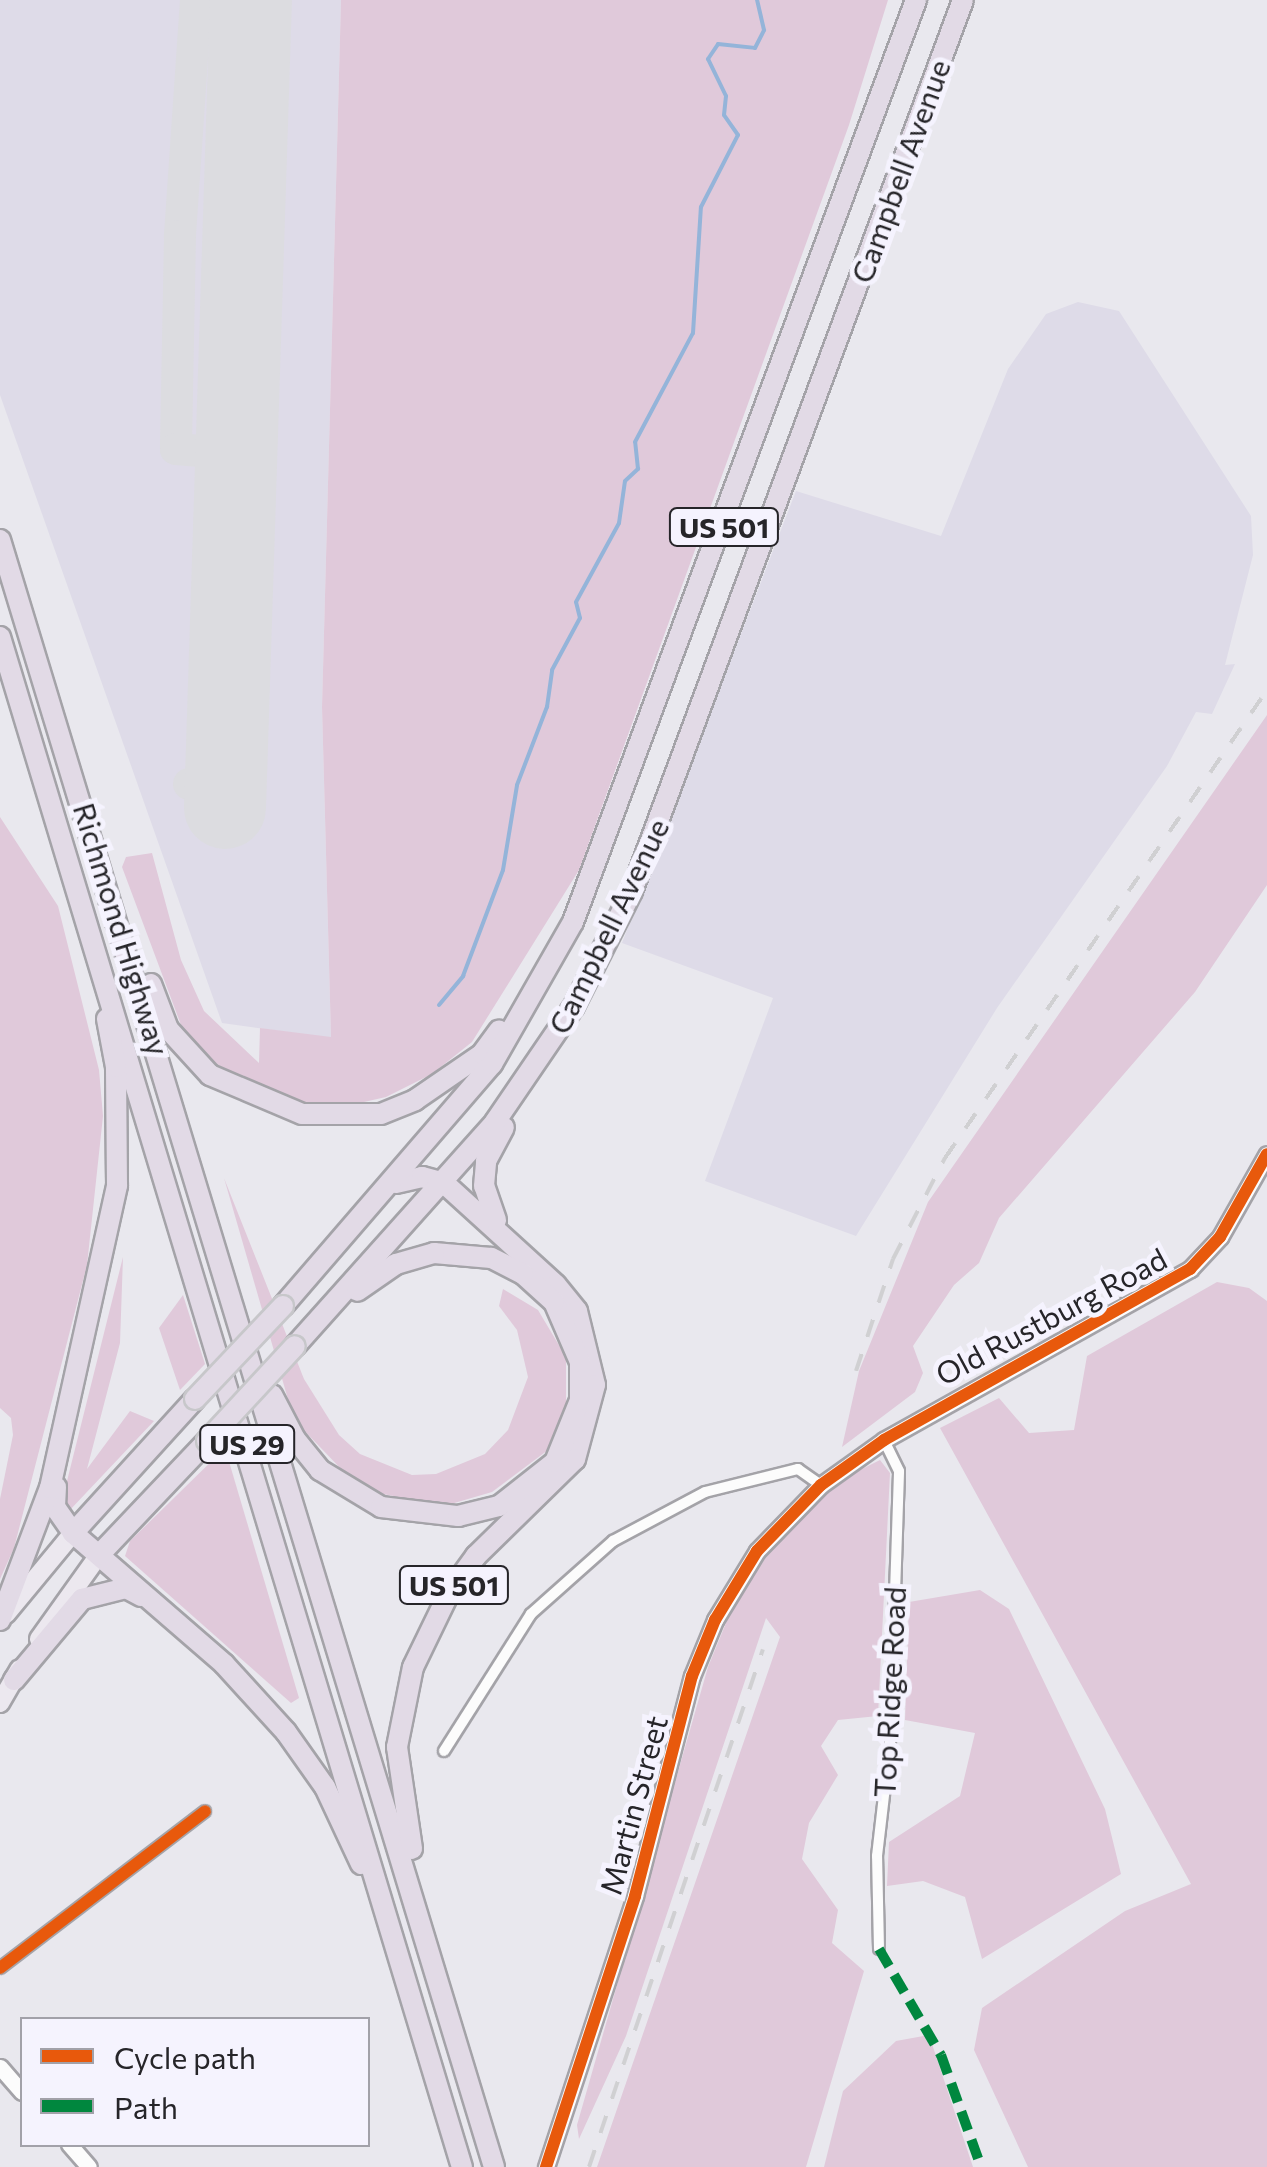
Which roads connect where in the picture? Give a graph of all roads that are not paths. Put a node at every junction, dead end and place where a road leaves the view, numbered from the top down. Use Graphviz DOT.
graph roads {
  1 [pos="916,0"];
  2 [pos="964,0"];
  3 [pos="0,540"];
  4 [pos="0,637"];
  5 [pos="70,856"];
  6 [pos="118,916"];
  7 [pos="573,922"];
  8 [pos="546,1053"];
  9 [pos="1267,1154"];
  10 [pos="396,1183"];
  11 [pos="444,1183"];
  12 [pos="508,1238"];
  13 [pos="240,1320"];
  14 [pos="318,1320"];
  15 [pos="71,1402"];
  16 [pos="884,1440"];
  17 [pos="821,1485"];
  18 [pos="73,1534"];
  19 [pos="99,1555"];
  20 [pos="159,1604"];
  21 [pos="0,1620"];
  22 [pos="14,1680"];
  23 [pos="0,1703"];
  24 [pos="444,1751"];
  25 [pos="205,1811"];
  26 [pos="878,1949"];
  27 [pos="0,1968"];
  28 [pos="444,1998"];
  29 [pos="422,2033"];
  30 [pos="0,2067"];
  31 [pos="20,2090"];
  32 [pos="71,2147"];
  33 [pos="88,2167"];
  34 [pos="462,2167"];
  35 [pos="494,2167"];
  36 [pos="546,2167"];
  1 -- 7 [label="highway, Campbell Avenue / US 501"];
  2 -- 8 [label="highway, Campbell Avenue / US 501"];
  3 -- 6 [label="highway, Richmond Highway / US 29"];
  4 -- 5 [label="highway, Richmond Highway / US 29"];
  5 -- 15 [label="highway"];
  5 -- 29 [label="highway, US 29"];
  6 -- 7 [label="highway"];
  6 -- 13 [label="highway, Richmond Highway / US 29"];
  7 -- 10 [label="highway, Campbell Avenue / US 501"];
  8 -- 11 [label="highway, Campbell Avenue"];
  8 -- 12 [label="highway, US 501"];
  9 -- 16 [label="street, Old Rustburg Road"];
  10 -- 11 [label="highway"];
  10 -- 18 [label="highway, Campbell Avenue / US 501, bridge"];
  11 -- 12 [label="highway"];
  11 -- 14 [label="highway, Campbell Avenue"];
  12 -- 28 [label="highway, US 501"];
  13 -- 14 [label="highway"];
  13 -- 28 [label="highway, US 29"];
  14 -- 19 [label="highway, Campbell Avenue, bridge"];
  15 -- 18 [label="highway"];
  15 -- 21 [label="highway"];
  16 -- 17 [label="street, Old Rustburg Road"];
  16 -- 26 [label="street, Top Ridge Road"];
  17 -- 24 [label="street"];
  17 -- 36 [label="street, Martin Street"];
  18 -- 19 [label="highway"];
  18 -- 21 [label="main road, Campbell Avenue"];
  19 -- 20 [label="highway"];
  19 -- 22 [label="main road, Campbell Avenue"];
  20 -- 22 [label="highway"];
  20 -- 29 [label="highway"];
  22 -- 23 [label="main road, Campbell Avenue"];
  25 -- 27 [label="street"];
  28 -- 35 [label="highway, US 29"];
  29 -- 34 [label="highway, US 29"];
  30 -- 31 [label="street"];
  32 -- 33 [label="street"];
}
